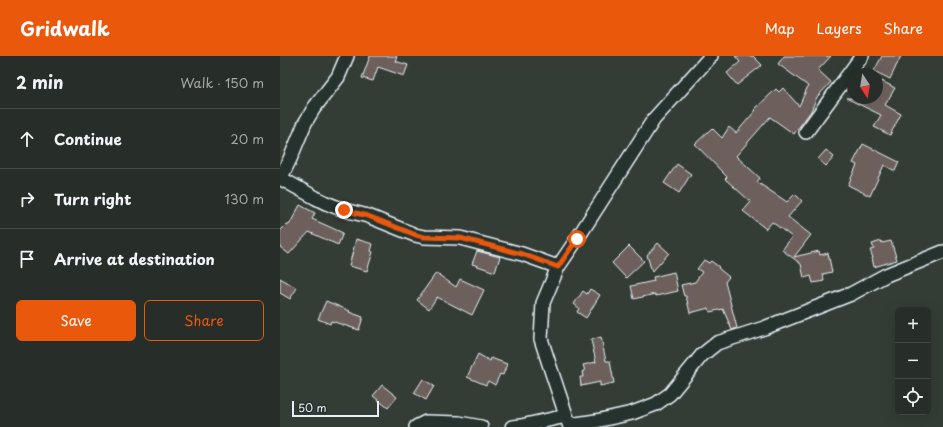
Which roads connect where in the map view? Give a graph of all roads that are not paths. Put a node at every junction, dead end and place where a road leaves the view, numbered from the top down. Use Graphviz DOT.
graph roads {
  1 [pos="347,56"];
  2 [pos="711,56"];
  3 [pos="862,56"];
  4 [pos="806,132"];
  5 [pos="280,179"];
  6 [pos="943,252"];
  7 [pos="558,267"];
  8 [pos="568,423"];
  9 [pos="416,427"];
  10 [pos="481,427"];
  11 [pos="512,427"];
  1 -- 5 [label="street"];
  2 -- 7 [label="street"];
  3 -- 4 [label="street"];
  5 -- 7 [label="street"];
  6 -- 8 [label="street"];
  7 -- 8 [label="street"];
  8 -- 11 [label="street"];
  9 -- 10 [label="street"];
}
